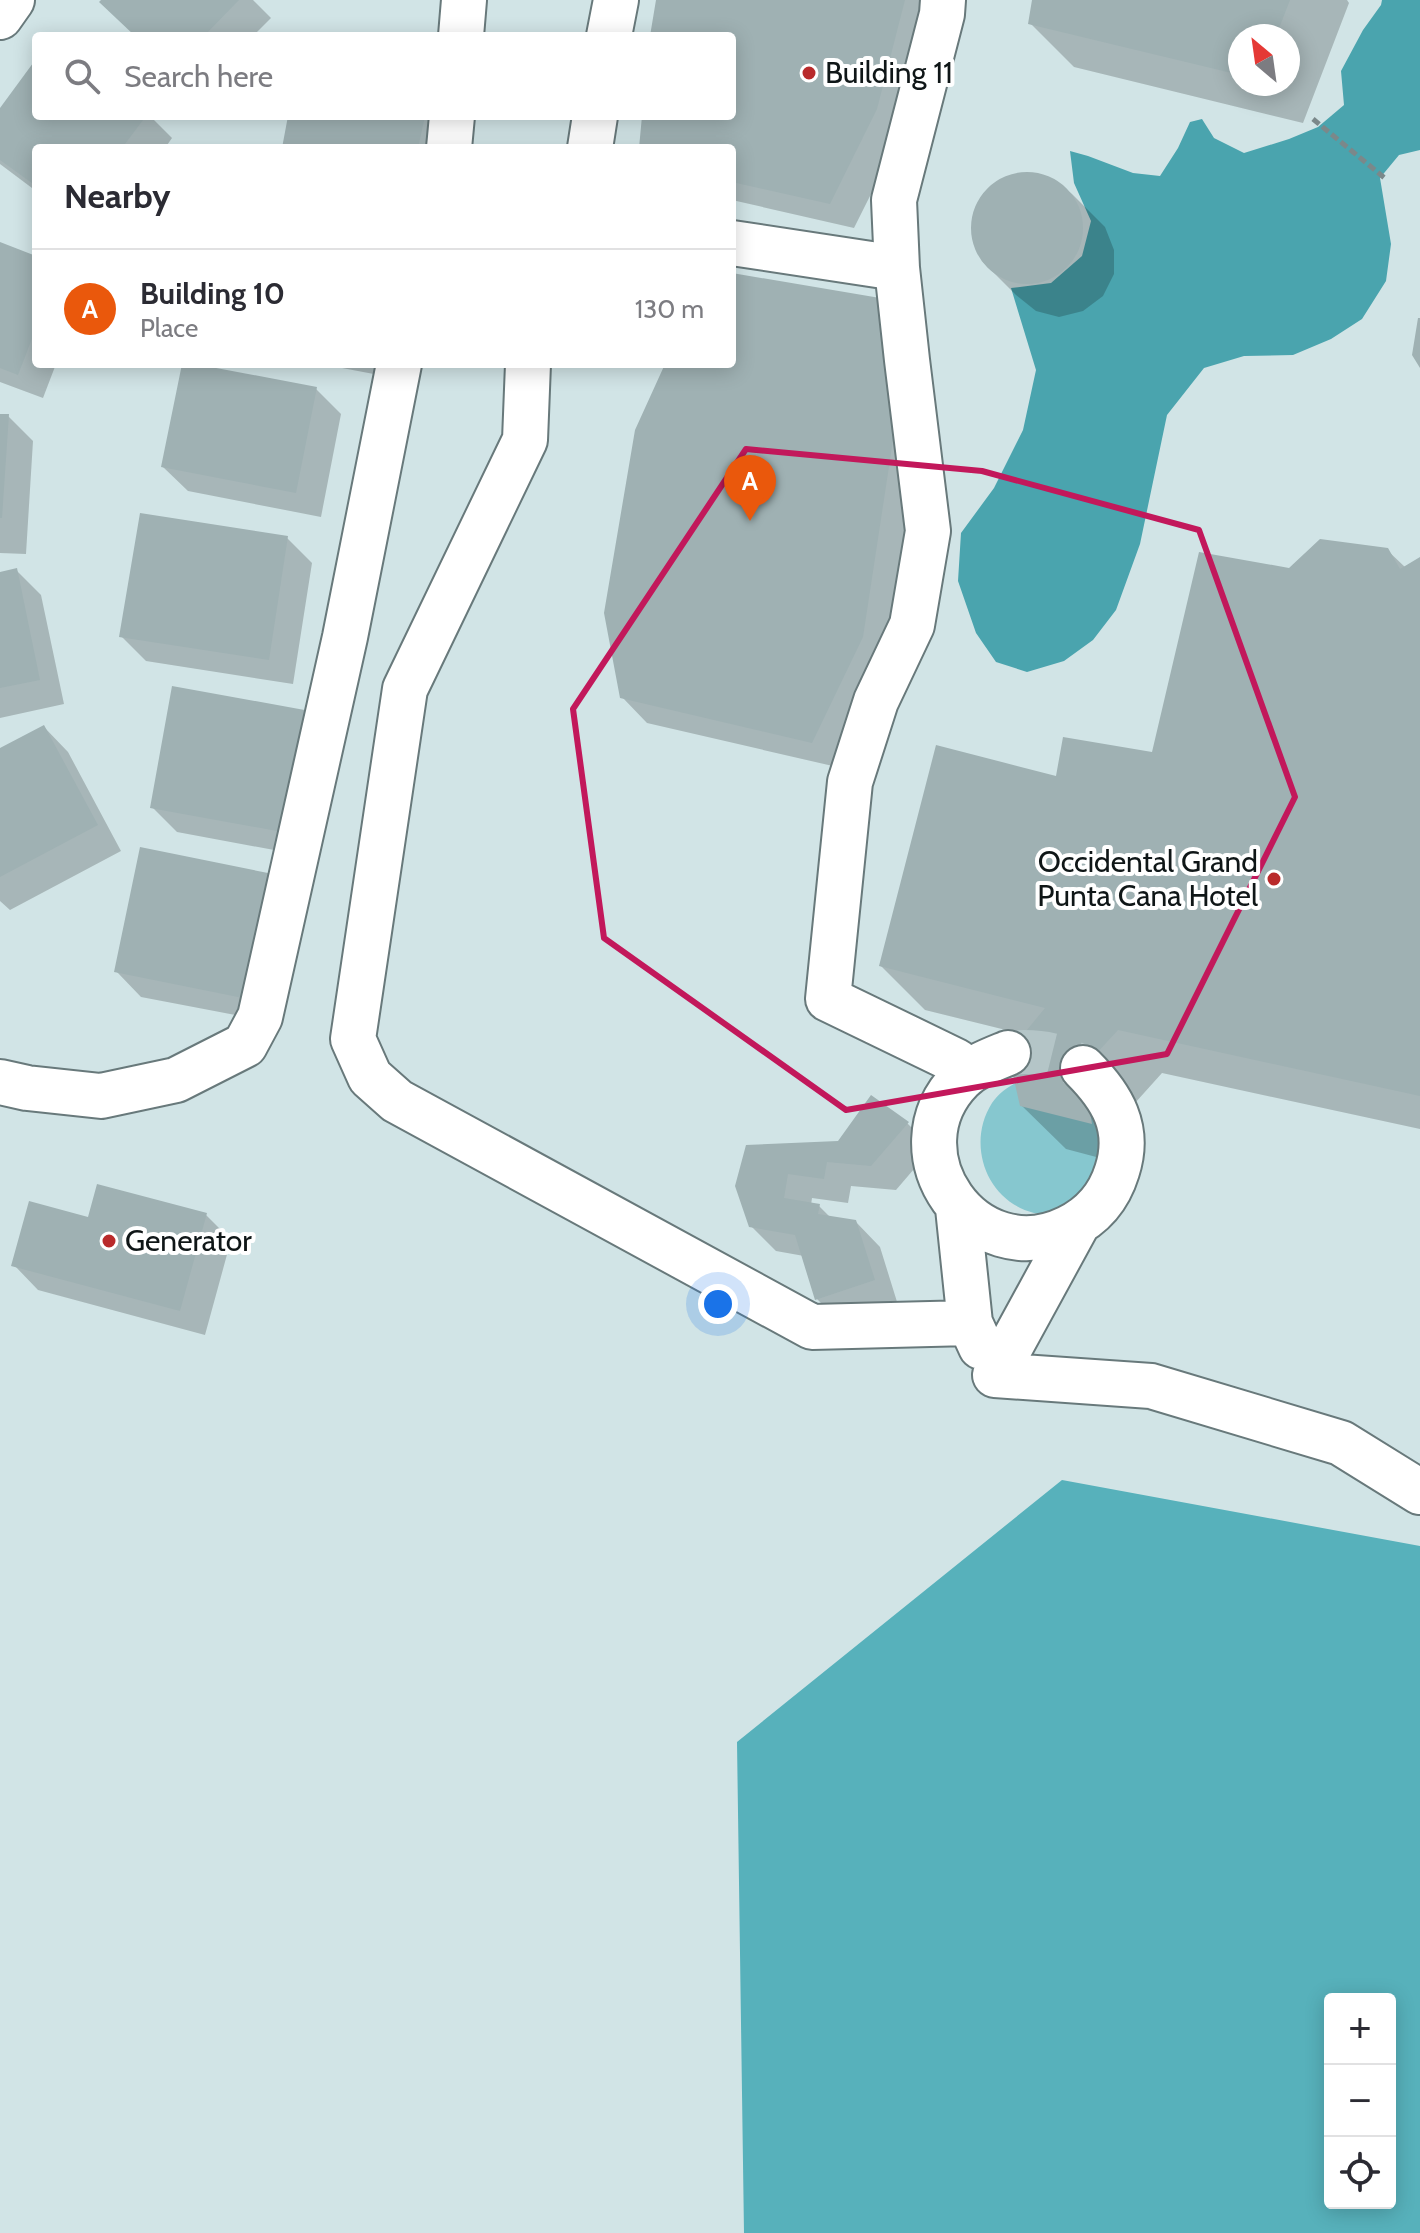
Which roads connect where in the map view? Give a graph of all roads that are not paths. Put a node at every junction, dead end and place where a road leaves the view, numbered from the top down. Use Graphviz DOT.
graph roads {
  1 [pos="12,0"];
  2 [pos="464,0"];
  3 [pos="616,0"];
  4 [pos="943,0"];
  5 [pos="0,17"];
  6 [pos="461,32"];
  7 [pos="610,32"];
  8 [pos="452,120"];
  9 [pos="594,120"];
  10 [pos="449,144"];
  11 [pos="591,144"];
  12 [pos="736,244"];
  13 [pos="897,268"];
  14 [pos="398,368"];
  15 [pos="528,368"];
  16 [pos="1008,1053"];
  17 [pos="1083,1068"];
  18 [pos="960,1080"];
  19 [pos="0,1082"];
  20 [pos="958,1208"];
  21 [pos="1078,1223"];
  22 [pos="970,1323"];
  23 [pos="995,1375"];
  24 [pos="1420,1492"];
  1 -- 5 [label="street"];
  2 -- 6 [label="street"];
  3 -- 7 [label="street"];
  4 -- 13 [label="street"];
  8 -- 10 [label="street"];
  9 -- 11 [label="street"];
  12 -- 13 [label="street"];
  13 -- 18 [label="street"];
  14 -- 19 [label="street"];
  15 -- 22 [label="street"];
  16 -- 18 [label="street"];
  17 -- 21 [label="street"];
  18 -- 20 [label="street"];
  20 -- 21 [label="street"];
  20 -- 22 [label="street"];
  21 -- 23 [label="street"];
  22 -- 23 [label="street"];
  23 -- 24 [label="street"];
}
